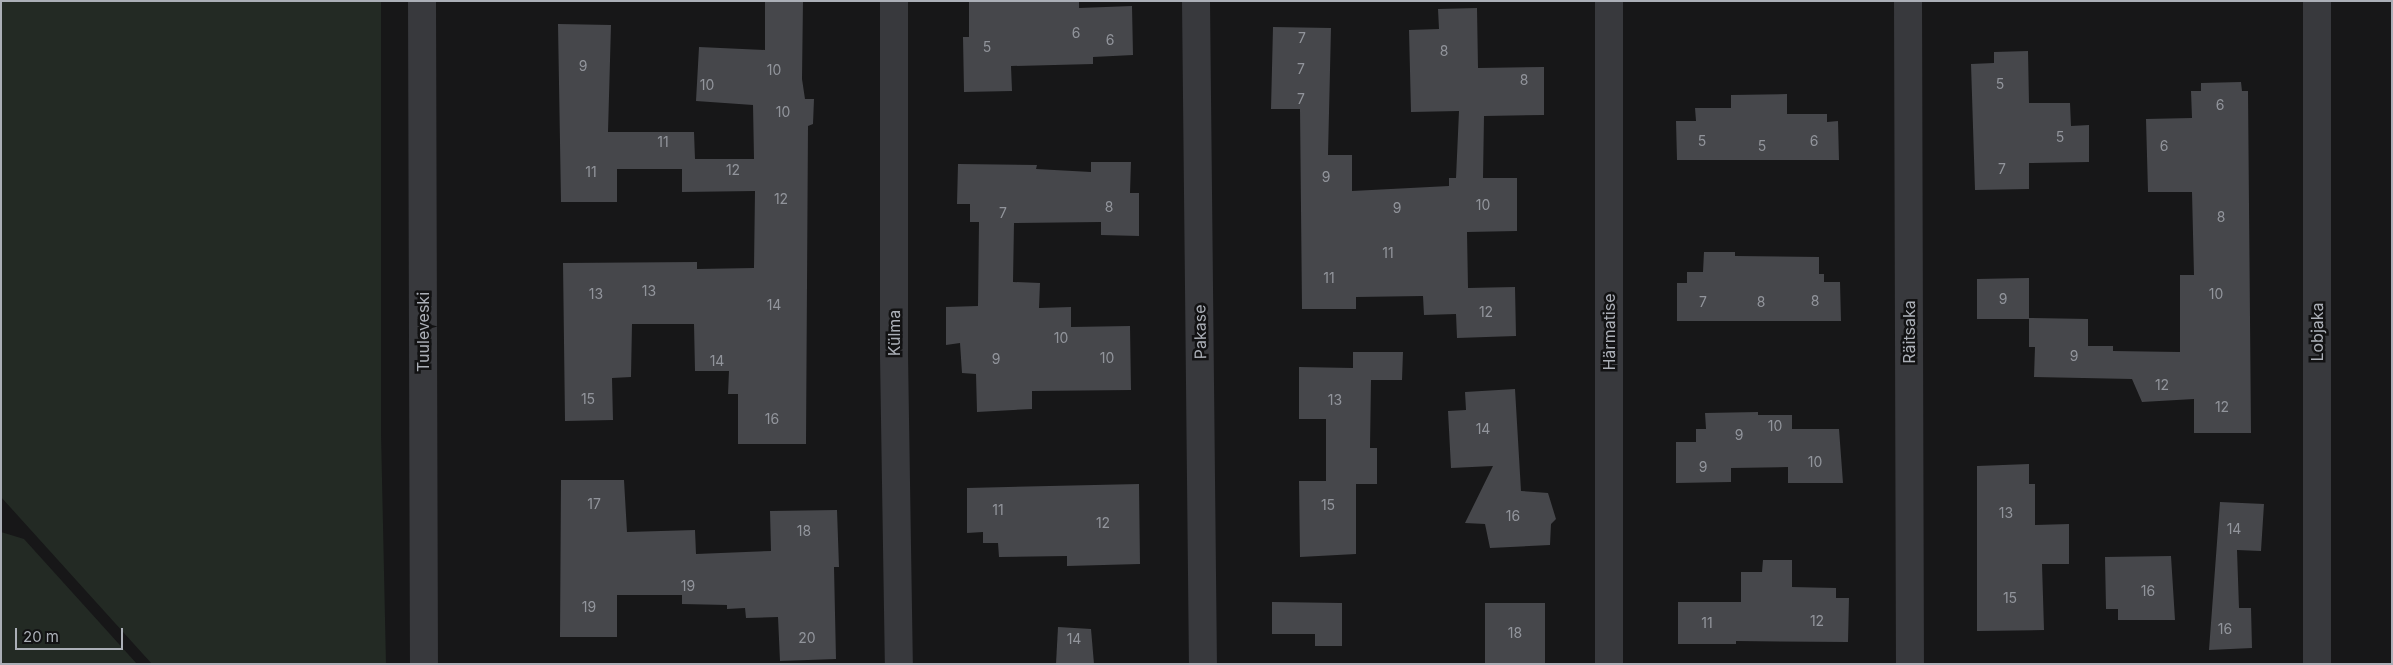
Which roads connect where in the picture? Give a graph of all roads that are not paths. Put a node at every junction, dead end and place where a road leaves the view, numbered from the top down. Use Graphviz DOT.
graph roads {
  1 [pos="422,1"];
  2 [pos="894,1"];
  3 [pos="1196,1"];
  4 [pos="1609,1"];
  5 [pos="1908,1"];
  6 [pos="2317,1"];
  7 [pos="424,664"];
  8 [pos="899,664"];
  9 [pos="1203,664"];
  10 [pos="1609,664"];
  11 [pos="1910,664"];
  12 [pos="2317,664"];
  1 -- 7 [label="street, Tuuleveski"];
  2 -- 8 [label="street, Külma"];
  3 -- 9 [label="street, Pakase"];
  4 -- 10 [label="street, Härmatise"];
  5 -- 11 [label="street, Räitsaka"];
  6 -- 12 [label="street, Lobjaka"];
}
